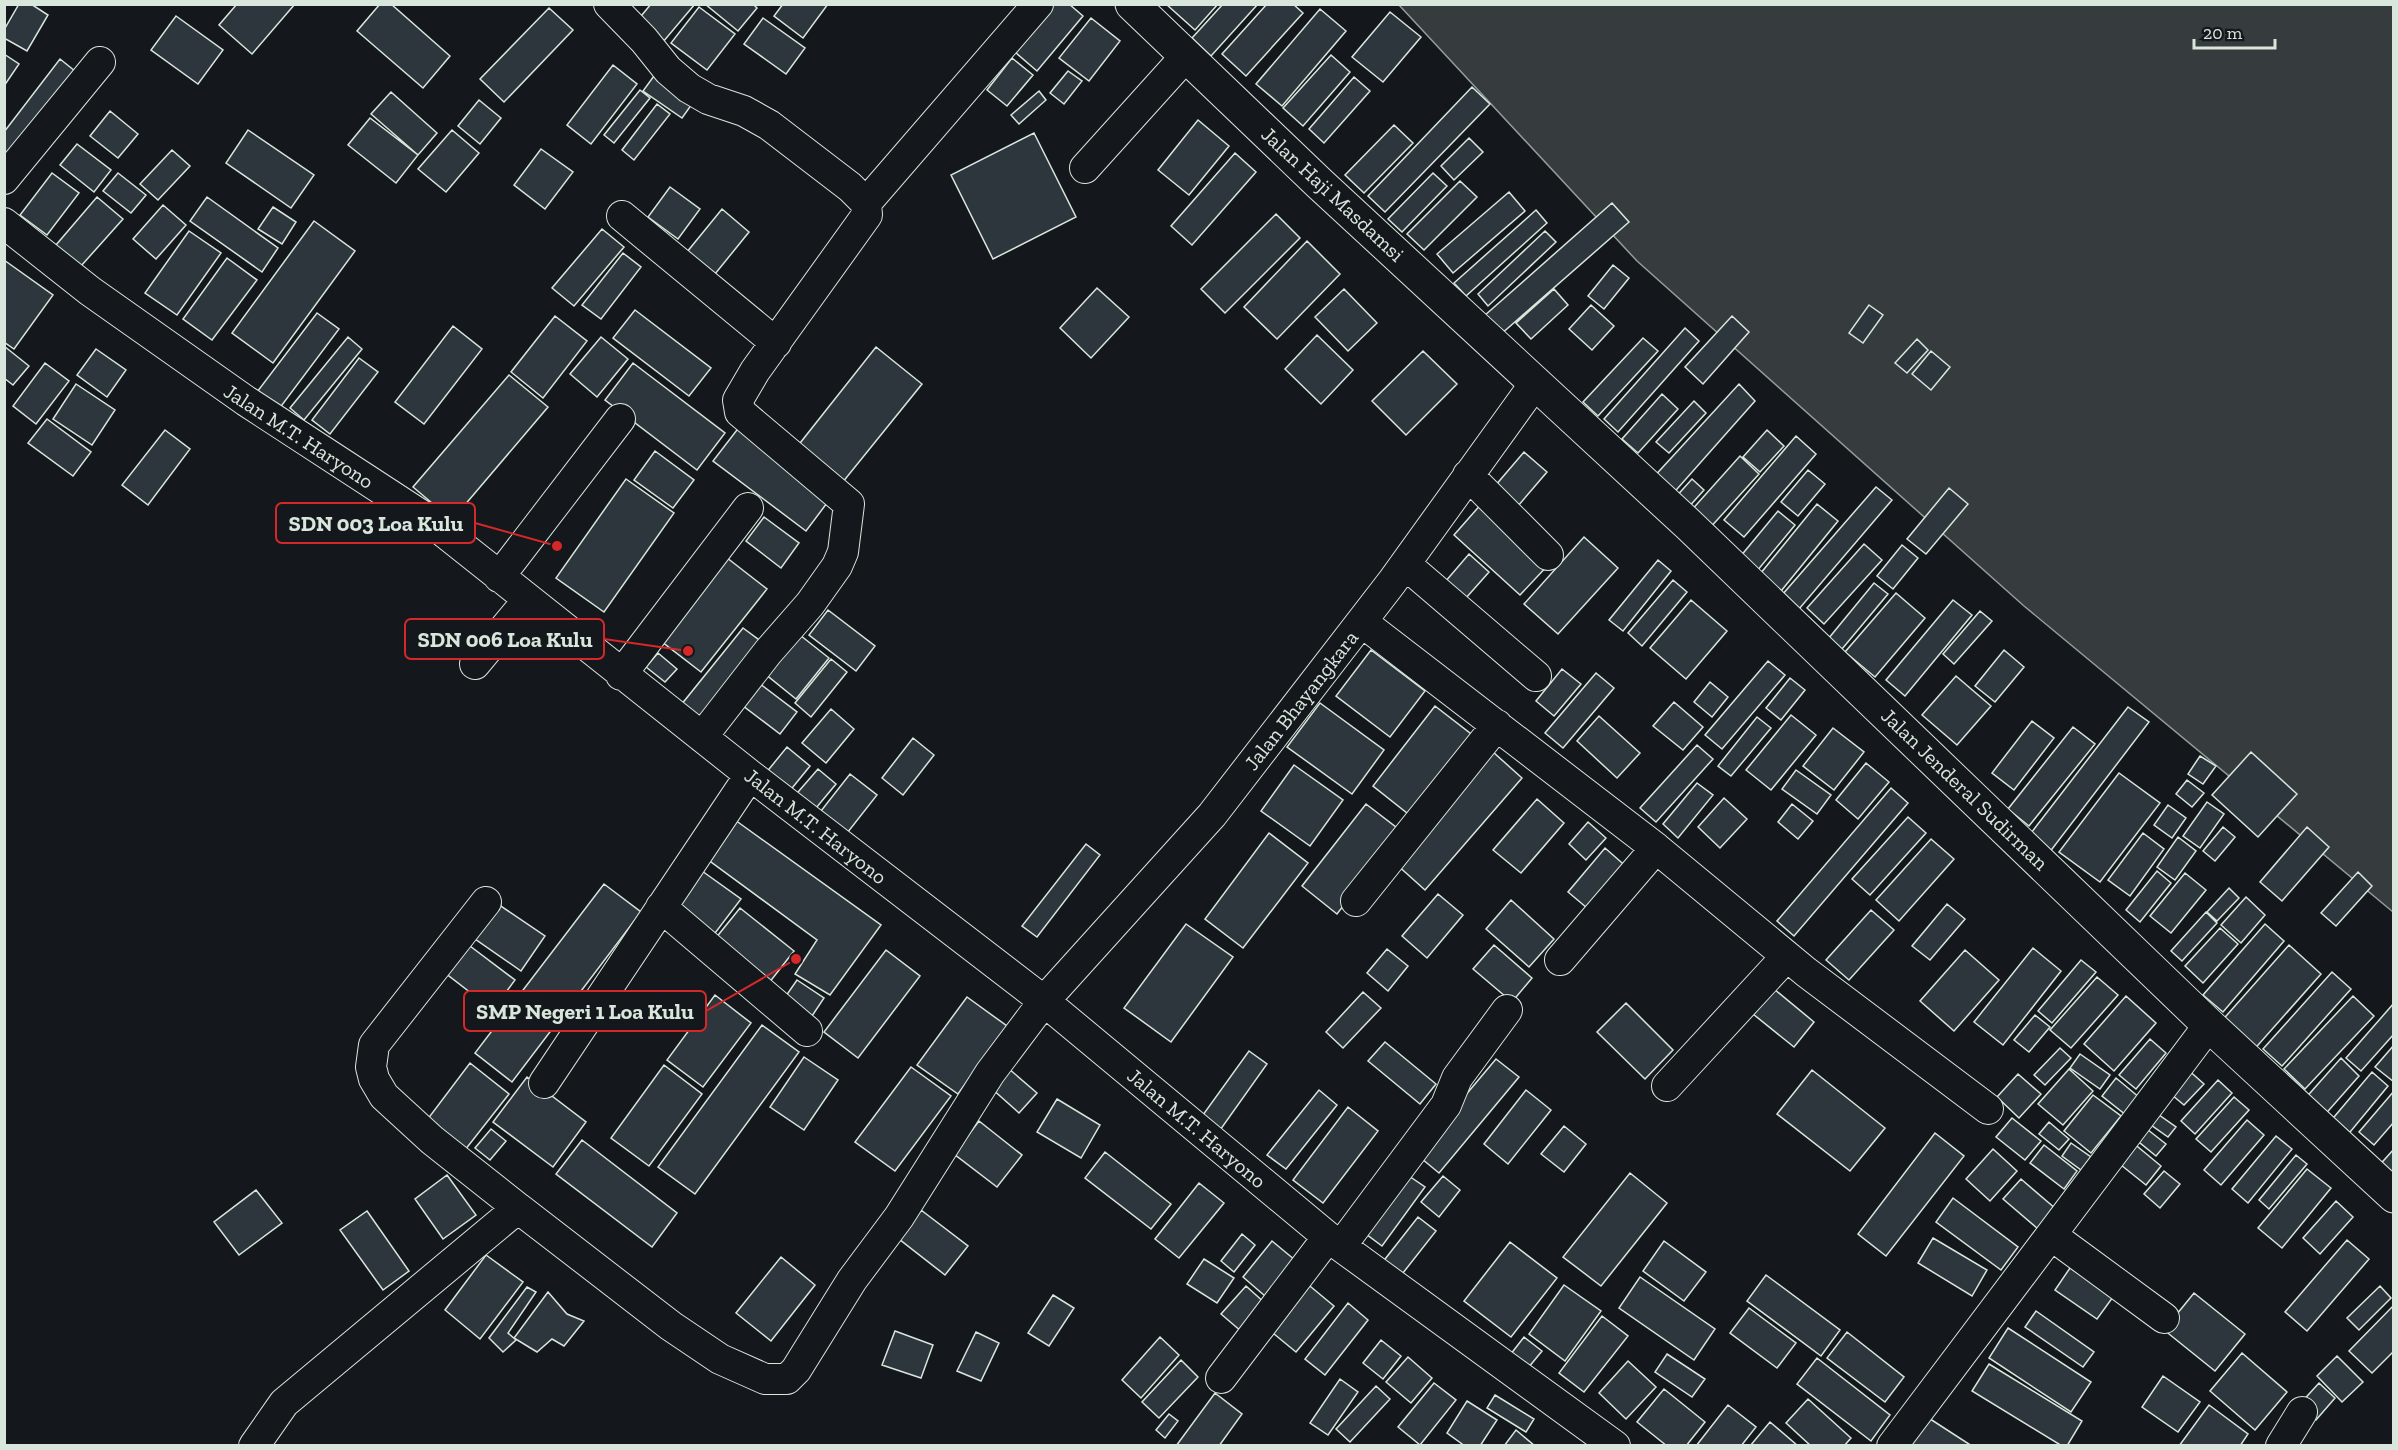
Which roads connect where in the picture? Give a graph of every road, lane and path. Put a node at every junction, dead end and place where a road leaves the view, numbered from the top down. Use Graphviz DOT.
graph roads {
  1 [pos="609,4"];
  2 [pos="1038,4"];
  3 [pos="1132,4"];
  4 [pos="1186,56"];
  5 [pos="100,62"];
  6 [pos="1085,168"];
  7 [pos="4,179"];
  8 [pos="866,203"];
  9 [pos="622,216"];
  10 [pos="4,223"];
  11 [pos="776,343"];
  12 [pos="1536,382"];
  13 [pos="620,419"];
  14 [pos="1468,475"];
  15 [pos="748,508"];
  16 [pos="1548,555"];
  17 [pos="1405,564"];
  18 [pos="499,577"];
  19 [pos="528,600"];
  20 [pos="1362,622"];
  21 [pos="475,664"];
  22 [pos="621,675"];
  23 [pos="1536,676"];
  24 [pos="1497,725"];
  25 [pos="702,737"];
  26 [pos="750,775"];
  27 [pos="1656,848"];
  28 [pos="1356,901"];
  29 [pos="486,902"];
  30 [pos="661,907"];
  31 [pos="1786,957"];
  32 [pos="1560,960"];
  33 [pos="1044,1001"];
  34 [pos="1508,1010"];
  35 [pos="2209,1025"];
  36 [pos="807,1031"];
  37 [pos="543,1083"];
  38 [pos="1668,1086"];
  39 [pos="1988,1109"];
  40 [pos="2394,1196"];
  41 [pos="518,1208"];
  42 [pos="2051,1235"];
  43 [pos="1335,1241"];
  44 [pos="2164,1318"];
  45 [pos="1221,1378"];
  46 [pos="2302,1412"];
  47 [pos="254,1446"];
  48 [pos="1615,1446"];
  49 [pos="1892,1446"];
  50 [pos="2281,1446"];
  1 -- 8 [label="street"];
  2 -- 8 [label="street"];
  3 -- 4 [label="highway, Jalan Haji Masdamsi"];
  4 -- 6 [label="street"];
  4 -- 12 [label="highway, Jalan Haji Masdamsi"];
  5 -- 7 [label="street"];
  8 -- 11 [label="street"];
  9 -- 11 [label="street"];
  10 -- 18 [label="street, Jalan M.T. Haryono"];
  11 -- 25 [label="street"];
  12 -- 14 [label="street, Jalan Bhayangkara"];
  12 -- 35 [label="highway, Jalan Jenderal Sudirman"];
  13 -- 18 [label="street"];
  14 -- 16 [label="street"];
  14 -- 17 [label="street, Jalan Bhayangkara"];
  15 -- 22 [label="street"];
  17 -- 20 [label="street, Jalan Bhayangkara"];
  17 -- 23 [label="street"];
  18 -- 19 [label="street, Jalan M.T. Haryono"];
  19 -- 21 [label="street"];
  19 -- 22 [label="street, Jalan M.T. Haryono"];
  20 -- 24 [label="street"];
  20 -- 33 [label="street, Jalan Bhayangkara"];
  22 -- 25 [label="street, Jalan M.T. Haryono"];
  24 -- 27 [label="street"];
  24 -- 28 [label="street"];
  25 -- 26 [label="street, Jalan M.T. Haryono"];
  26 -- 30 [label="street"];
  26 -- 33 [label="street, Jalan M.T. Haryono"];
  27 -- 31 [label="street"];
  27 -- 32 [label="street"];
  29 -- 41 [label="street"];
  30 -- 36 [label="street"];
  30 -- 37 [label="street"];
  31 -- 38 [label="street"];
  31 -- 39 [label="street"];
  33 -- 41 [label="street, Jalan Bhayangkara"];
  33 -- 43 [label="street, Jalan M.T. Haryono"];
  34 -- 43 [label="street"];
  35 -- 40 [label="highway, Jalan Jenderal Sudirman"];
  35 -- 42 [label="street"];
  41 -- 47 [label="street"];
  42 -- 44 [label="street"];
  42 -- 49 [label="street"];
  43 -- 45 [label="street"];
  43 -- 48 [label="street, Jalan M.T. Haryono"];
  46 -- 50 [label="street"];
}
